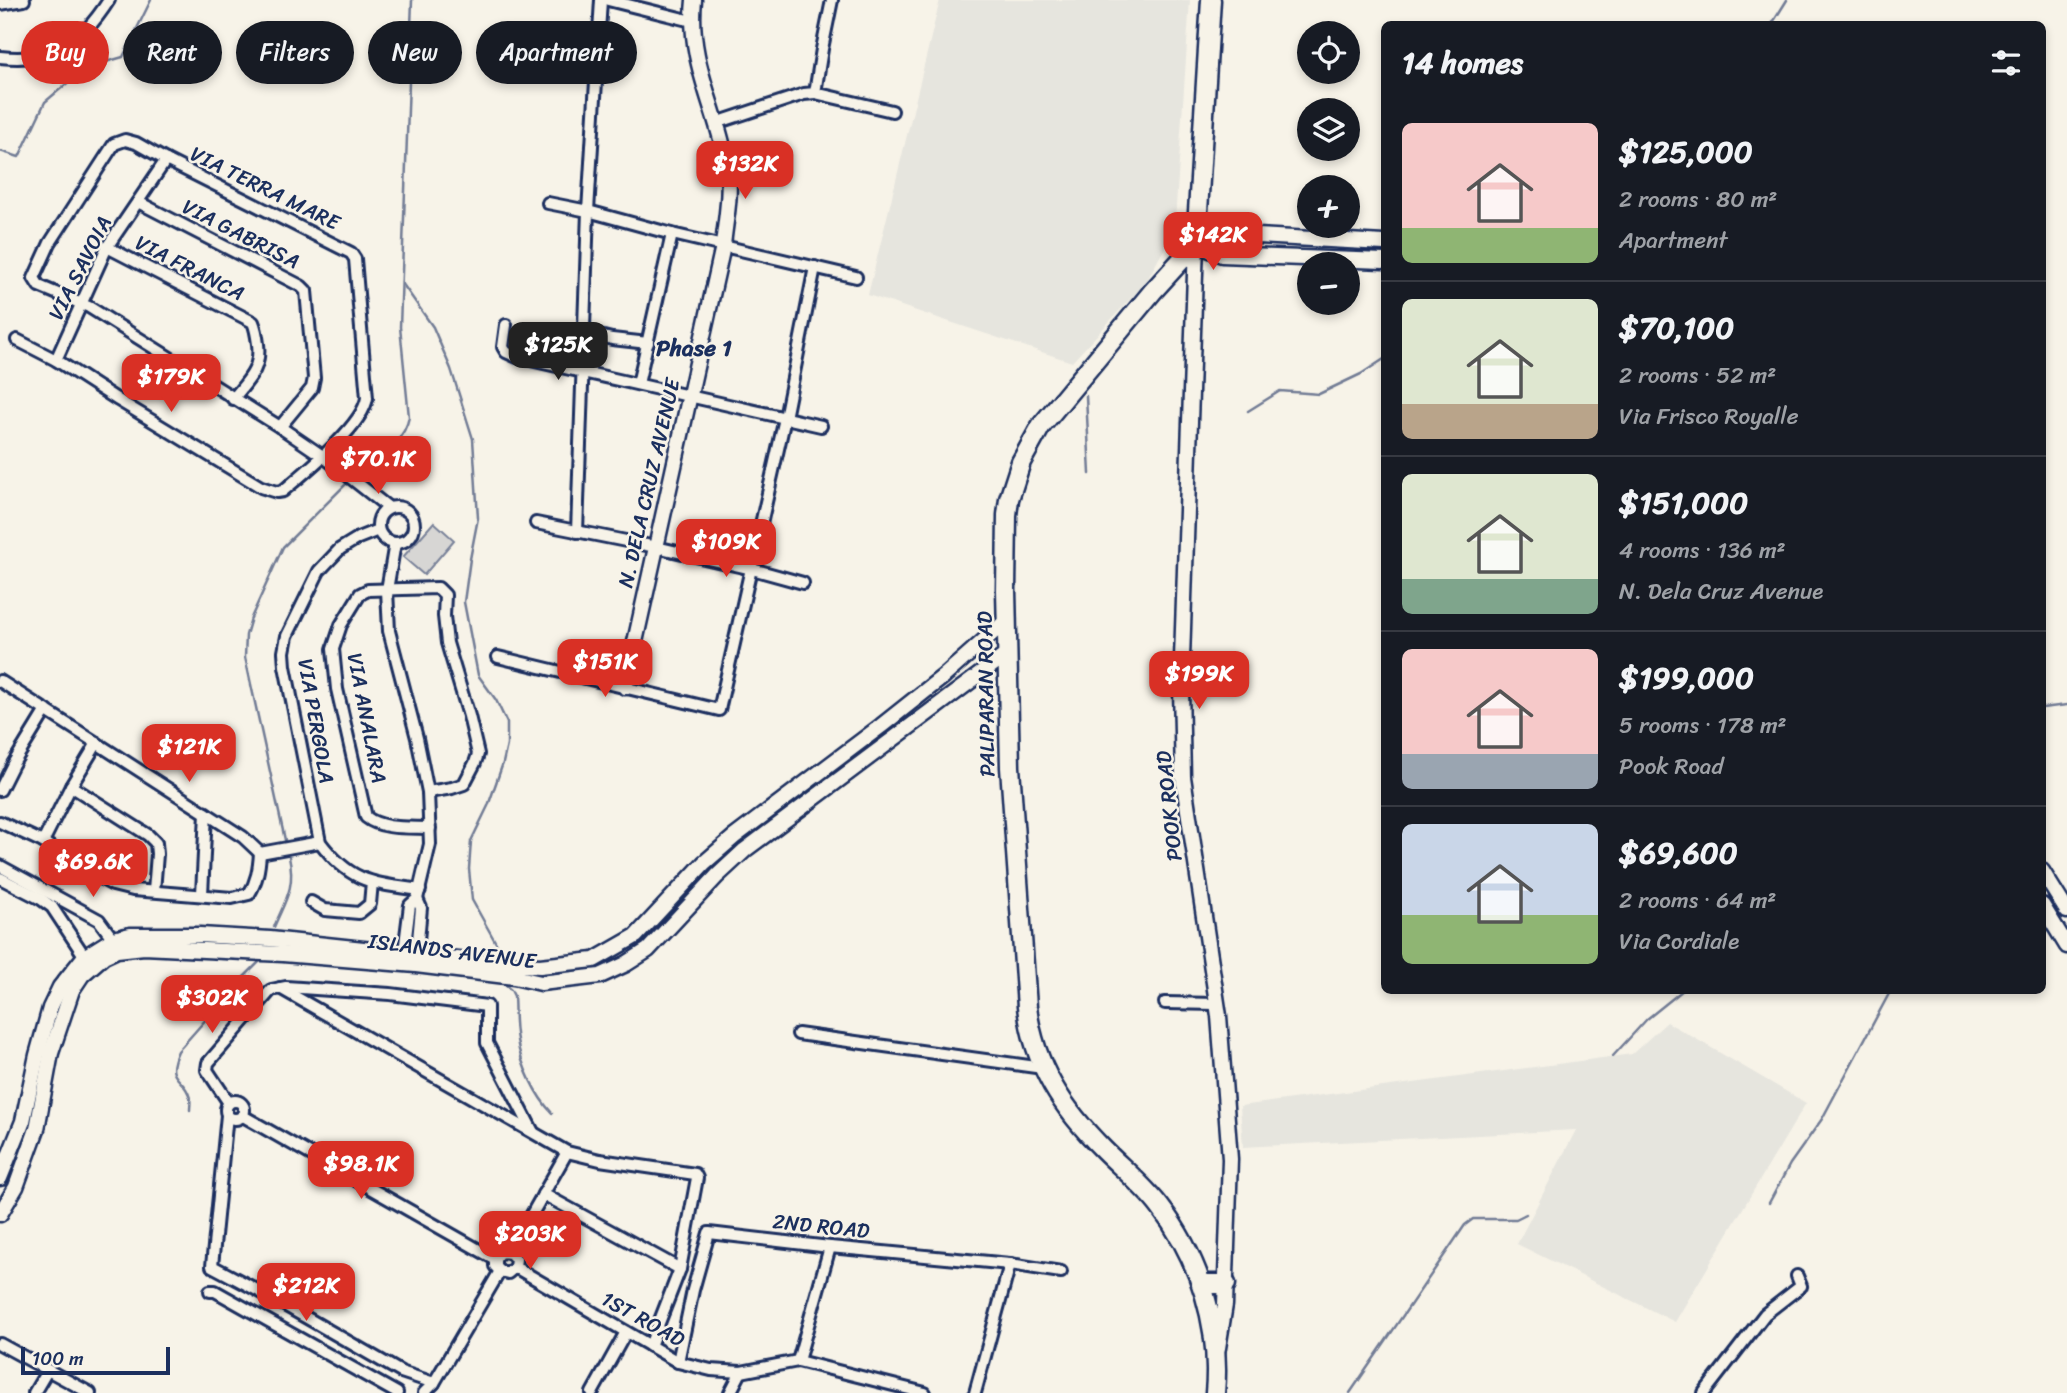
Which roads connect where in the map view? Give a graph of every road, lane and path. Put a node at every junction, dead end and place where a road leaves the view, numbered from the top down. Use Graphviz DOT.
graph roads {
  1 [pos="24,0"];
  2 [pos="109,0"];
  3 [pos="601,0"];
  4 [pos="608,0"];
  5 [pos="694,0"];
  6 [pos="832,0"];
  7 [pos="1211,0"];
  8 [pos="0,4"];
  9 [pos="692,21"];
  10 [pos="0,57"];
  11 [pos="815,93"];
  12 [pos="892,111"];
  13 [pos="716,123"];
  14 [pos="166,160"];
  15 [pos="138,202"];
  16 [pos="548,203"];
  17 [pos="588,211"];
  18 [pos="672,234"];
  19 [pos="1381,243"];
  20 [pos="1196,244"];
  21 [pos="723,246"];
  22 [pos="107,247"];
  23 [pos="1381,260"];
  24 [pos="815,267"];
  25 [pos="856,277"];
  26 [pos="81,302"];
  27 [pos="506,325"];
  28 [pos="583,332"];
  29 [pos="17,340"];
  30 [pos="648,343"];
  31 [pos="56,360"];
  32 [pos="582,372"];
  33 [pos="638,384"];
  34 [pos="690,398"];
  35 [pos="233,399"];
  36 [pos="785,418"];
  37 [pos="821,426"];
  38 [pos="280,427"];
  39 [pos="324,457"];
  40 [pos="389,508"];
  41 [pos="536,523"];
  42 [pos="378,530"];
  43 [pos="577,532"];
  44 [pos="395,543"];
  45 [pos="656,547"];
  46 [pos="752,569"];
  47 [pos="803,583"];
  48 [pos="387,590"];
  49 [pos="1006,621"];
  50 [pos="1007,654"];
  51 [pos="498,657"];
  52 [pos="0,681"];
  53 [pos="625,687"];
  54 [pos="46,710"];
  55 [pos="96,743"];
  56 [pos="71,786"];
  57 [pos="0,790"];
  58 [pos="428,792"];
  59 [pos="206,813"];
  60 [pos="0,822"];
  61 [pos="430,828"];
  62 [pos="43,842"];
  63 [pos="320,842"];
  64 [pos="260,853"];
  65 [pos="0,866"];
  66 [pos="2046,877"];
  67 [pos="0,878"];
  68 [pos="372,882"];
  69 [pos="154,891"];
  70 [pos="202,894"];
  71 [pos="418,894"];
  72 [pos="58,897"];
  73 [pos="311,902"];
  74 [pos="52,907"];
  75 [pos="2067,911"];
  76 [pos="2046,912"];
  77 [pos="115,944"];
  78 [pos="2067,946"];
  79 [pos="409,960"];
  80 [pos="88,961"];
  81 [pos="280,988"];
  82 [pos="1165,1003"];
  83 [pos="1217,1004"];
  84 [pos="798,1034"];
  85 [pos="1043,1068"];
  86 [pos="229,1103"];
  87 [pos="227,1115"];
  88 [pos="243,1116"];
  89 [pos="533,1133"];
  90 [pos="567,1152"];
  91 [pos="0,1178"];
  92 [pos="543,1194"];
  93 [pos="0,1214"];
  94 [pos="830,1247"];
  95 [pos="510,1252"];
  96 [pos="495,1259"];
  97 [pos="1010,1264"];
  98 [pos="515,1267"];
  99 [pos="680,1269"];
  100 [pos="500,1271"];
  101 [pos="1061,1272"];
  102 [pos="1797,1276"];
  103 [pos="1202,1284"];
  104 [pos="1226,1284"];
  105 [pos="210,1291"];
  106 [pos="626,1332"];
  107 [pos="0,1344"];
  108 [pos="650,1346"];
  109 [pos="1216,1360"];
  110 [pos="798,1361"];
  111 [pos="678,1362"];
  112 [pos="47,1371"];
  113 [pos="741,1372"];
  114 [pos="428,1390"];
  115 [pos="34,1393"];
  116 [pos="90,1393"];
  117 [pos="397,1393"];
  118 [pos="592,1393"];
  119 [pos="730,1393"];
  120 [pos="925,1393"];
  121 [pos="975,1393"];
  122 [pos="1215,1393"];
  123 [pos="1704,1393"];
  1 -- 8 [label="street"];
  2 -- 10 [label="street"];
  3 -- 17 [label="street"];
  4 -- 9 [label="street"];
  5 -- 9 [label="street, N. DELA CRUZ AVENUE"];
  6 -- 11 [label="street"];
  7 -- 20 [label="main road"];
  9 -- 13 [label="street, N. DELA CRUZ AVENUE"];
  11 -- 12 [label="street"];
  11 -- 13 [label="street"];
  13 -- 21 [label="street, N. DELA CRUZ AVENUE"];
  14 -- 15 [label="street, VIA SAVOIA"];
  14 -- 26 [label="street, VIA TERRA MARE"];
  14 -- 39 [label="street, VIA TERRA MARE"];
  15 -- 22 [label="street, VIA SAVOIA"];
  15 -- 38 [label="street, VIA GABRISA"];
  16 -- 17 [label="street"];
  17 -- 18 [label="street"];
  17 -- 28 [label="street"];
  18 -- 21 [label="street"];
  18 -- 30 [label="street"];
  19 -- 20 [label="street"];
  20 -- 23 [label="street"];
  20 -- 49 [label="main road, PALIPARAN ROAD"];
  20 -- 83 [label="street, POOK ROAD"];
  21 -- 24 [label="street"];
  21 -- 34 [label="street, N. DELA CRUZ AVENUE"];
  22 -- 26 [label="street, VIA SAVOIA"];
  22 -- 35 [label="street, VIA FRANCA"];
  24 -- 25 [label="street"];
  24 -- 36 [label="street"];
  26 -- 31 [label="street, VIA SAVOIA"];
  26 -- 35 [label="street"];
  27 -- 32 [label="street"];
  28 -- 30 [label="street"];
  28 -- 32 [label="street"];
  29 -- 31 [label="street"];
  30 -- 33 [label="street"];
  31 -- 39 [label="street"];
  32 -- 33 [label="street"];
  32 -- 43 [label="street"];
  33 -- 34 [label="street"];
  34 -- 36 [label="street"];
  34 -- 45 [label="street, N. DELA CRUZ AVENUE"];
  35 -- 38 [label="street"];
  36 -- 37 [label="street"];
  36 -- 46 [label="street"];
  38 -- 39 [label="street"];
  39 -- 40 [label="street"];
  40 -- 42 [label="street"];
  40 -- 44 [label="street"];
  41 -- 43 [label="street"];
  42 -- 44 [label="street"];
  42 -- 63 [label="street, VIA PERGOLA"];
  43 -- 45 [label="street"];
  44 -- 48 [label="street"];
  45 -- 46 [label="street"];
  45 -- 53 [label="street, N. DELA CRUZ AVENUE"];
  46 -- 47 [label="street"];
  46 -- 53 [label="street"];
  48 -- 58 [label="street"];
  48 -- 58 [label="street"];
  48 -- 61 [label="street, VIA ANALARA"];
  49 -- 50 [label="main road, PALIPARAN ROAD"];
  49 -- 79 [label="street, ISLANDS AVENUE"];
  50 -- 79 [label="street, ISLANDS AVENUE"];
  50 -- 85 [label="main road, PALIPARAN ROAD"];
  51 -- 53 [label="street"];
  52 -- 54 [label="street"];
  54 -- 55 [label="street"];
  54 -- 57 [label="street"];
  55 -- 56 [label="street"];
  55 -- 59 [label="street"];
  56 -- 62 [label="street"];
  56 -- 69 [label="street"];
  58 -- 61 [label="street"];
  59 -- 64 [label="street"];
  59 -- 70 [label="street"];
  60 -- 62 [label="street"];
  61 -- 71 [label="street"];
  62 -- 69 [label="street"];
  63 -- 64 [label="street"];
  63 -- 68 [label="street, VIA PERGOLA"];
  64 -- 70 [label="street"];
  65 -- 72 [label="street"];
  66 -- 75 [label="street"];
  67 -- 74 [label="street"];
  68 -- 71 [label="street, VIA PERGOLA"];
  68 -- 73 [label="street"];
  69 -- 70 [label="street"];
  71 -- 79 [label="street"];
  72 -- 74 [label="street"];
  72 -- 77 [label="street"];
  74 -- 80 [label="street"];
  76 -- 78 [label="street"];
  77 -- 79 [label="street, ISLANDS AVENUE"];
  77 -- 80 [label="street, ISLANDS AVENUE"];
  80 -- 91 [label="street, ISLANDS AVENUE"];
  80 -- 93 [label="street, ISLANDS AVENUE"];
  81 -- 86 [label="street"];
  81 -- 89 [label="street"];
  81 -- 89 [label="street"];
  82 -- 83 [label="street"];
  83 -- 104 [label="street, POOK ROAD"];
  84 -- 85 [label="street"];
  85 -- 103 [label="main road, PALIPARAN ROAD"];
  86 -- 87 [label="street"];
  86 -- 88 [label="street"];
  87 -- 88 [label="street"];
  87 -- 114 [label="street"];
  88 -- 96 [label="street"];
  89 -- 90 [label="street"];
  90 -- 92 [label="street"];
  90 -- 99 [label="street"];
  92 -- 95 [label="street"];
  92 -- 99 [label="street"];
  94 -- 97 [label="street, 2ND ROAD"];
  94 -- 110 [label="street"];
  94 -- 111 [label="street, 2ND ROAD"];
  95 -- 96 [label="street"];
  95 -- 98 [label="street"];
  96 -- 100 [label="street"];
  97 -- 101 [label="street, 2ND ROAD"];
  97 -- 121 [label="street"];
  98 -- 100 [label="street"];
  98 -- 106 [label="street, 1ST ROAD"];
  99 -- 108 [label="street"];
  100 -- 114 [label="street"];
  102 -- 123 [label="street"];
  103 -- 104 [label="main road"];
  103 -- 109 [label="main road, PALIPARAN ROAD"];
  104 -- 109 [label="street, POOK ROAD"];
  105 -- 117 [label="street"];
  106 -- 108 [label="street, 1ST ROAD"];
  106 -- 118 [label="street"];
  107 -- 112 [label="street"];
  108 -- 111 [label="street, 1ST ROAD"];
  109 -- 122 [label="main road, PALIPARAN ROAD"];
  110 -- 113 [label="street, 1ST ROAD"];
  110 -- 120 [label="street, 1ST ROAD"];
  111 -- 113 [label="street, 1ST ROAD"];
  112 -- 115 [label="street"];
  112 -- 116 [label="street"];
  113 -- 119 [label="street"];
}
